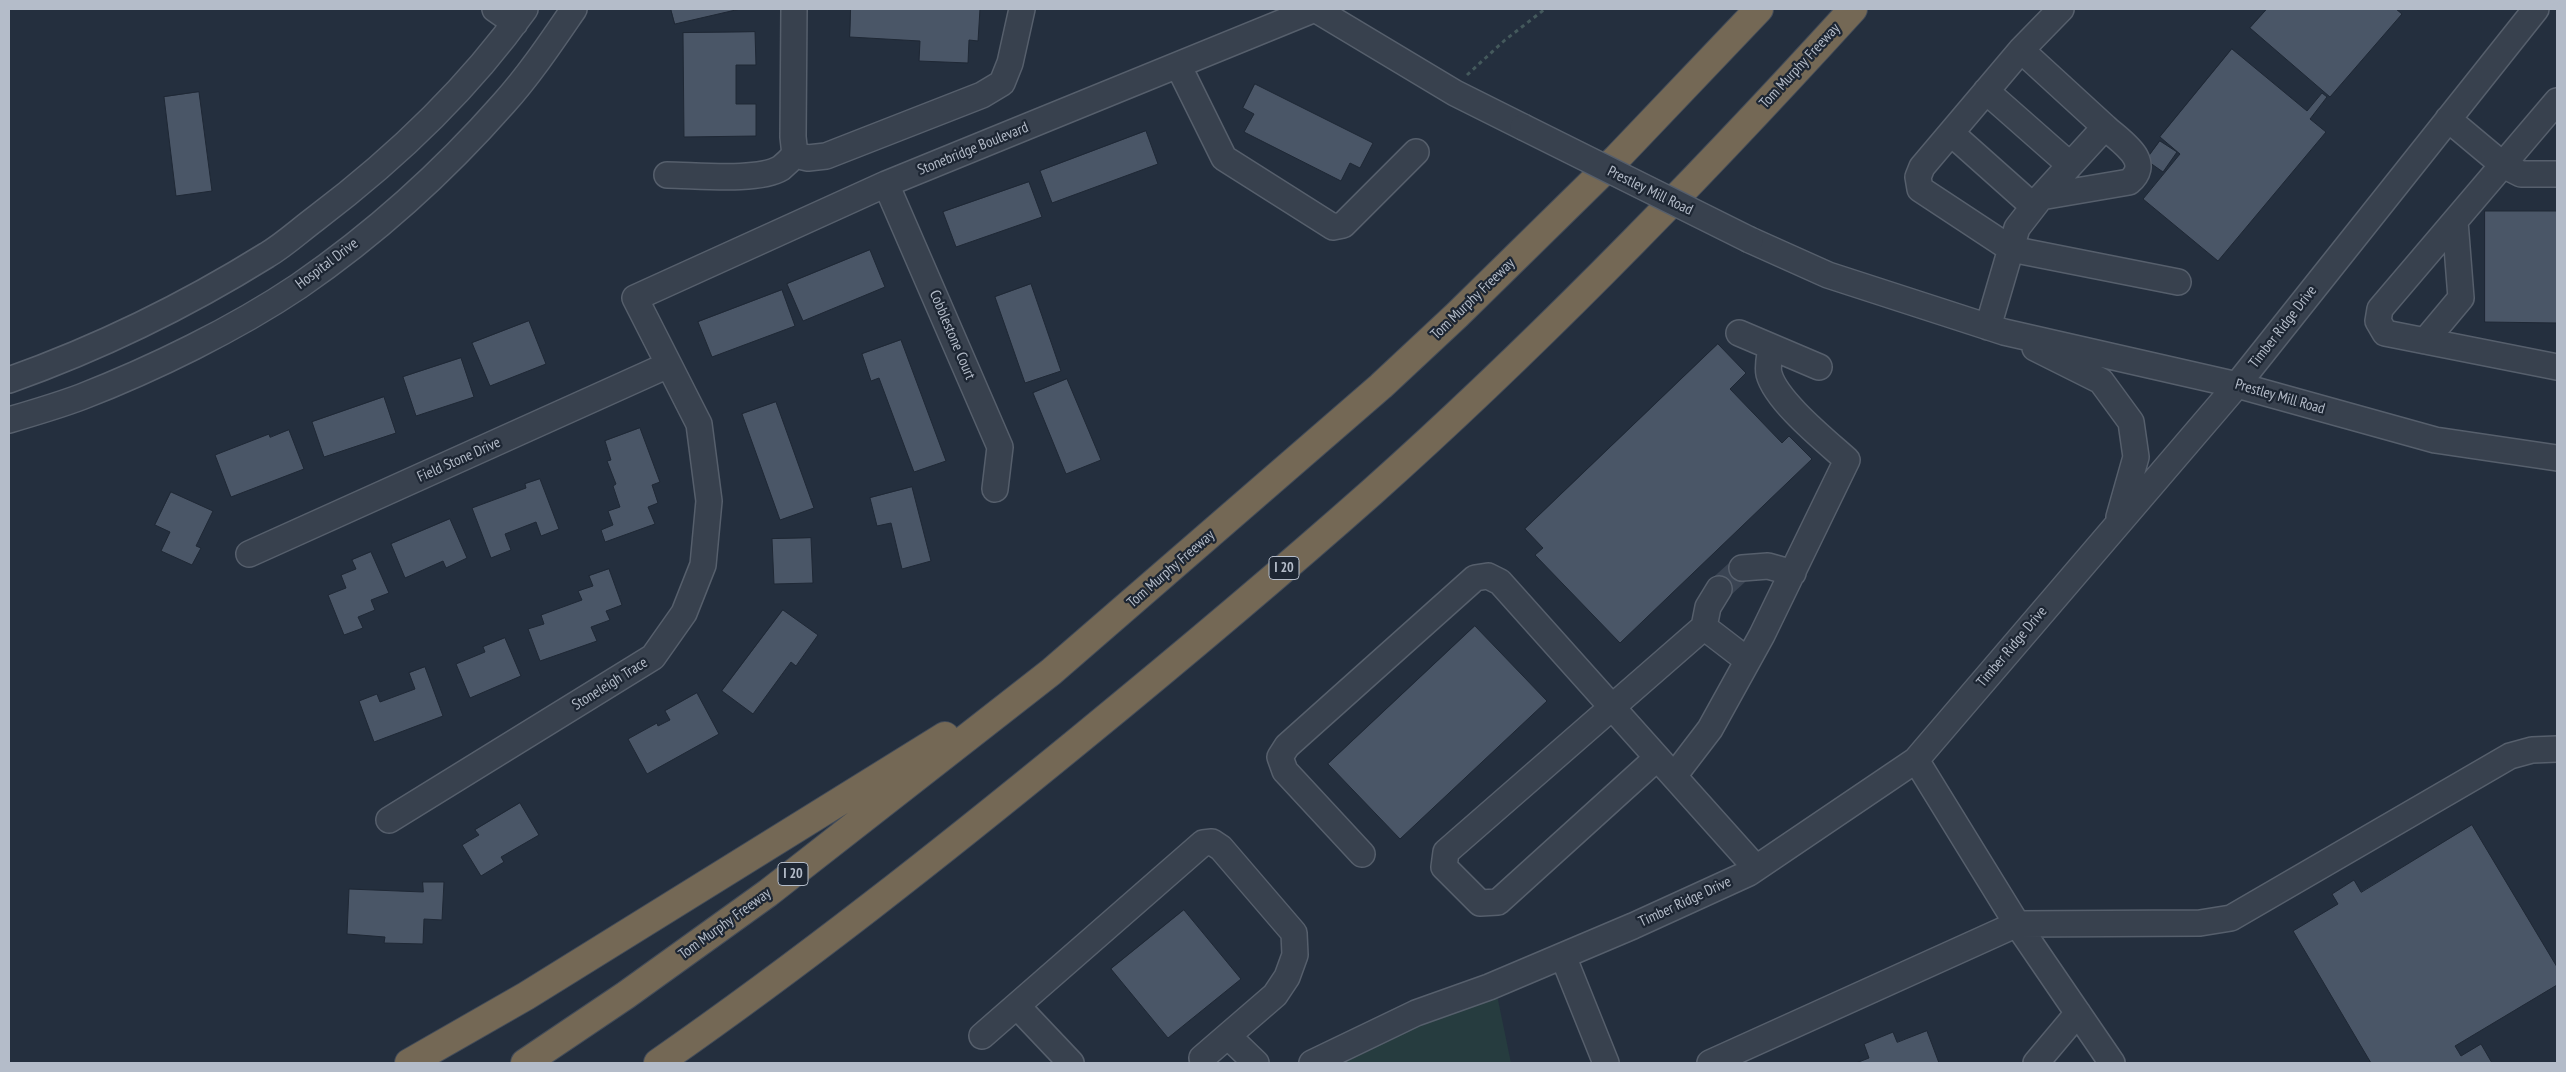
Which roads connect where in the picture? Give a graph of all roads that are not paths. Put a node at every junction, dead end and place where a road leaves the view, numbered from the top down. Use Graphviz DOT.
graph roads {
  1 [pos="574,9"];
  2 [pos="794,9"];
  3 [pos="1022,9"];
  4 [pos="1315,9"];
  5 [pos="1759,9"];
  6 [pos="1853,9"];
  7 [pos="2061,9"];
  8 [pos="2536,9"];
  9 [pos="512,13"];
  10 [pos="2021,50"];
  11 [pos="1178,65"];
  12 [pos="1986,91"];
  13 [pos="2557,101"];
  14 [pos="2448,119"];
  15 [pos="2105,127"];
  16 [pos="1951,133"];
  17 [pos="1416,152"];
  18 [pos="795,154"];
  19 [pos="2070,165"];
  20 [pos="2503,165"];
  21 [pos="2557,174"];
  22 [pos="667,175"];
  23 [pos="886,184"];
  24 [pos="2037,202"];
  25 [pos="2455,221"];
  26 [pos="2011,250"];
  27 [pos="2178,282"];
  28 [pos="635,298"];
  29 [pos="1996,329"];
  30 [pos="1739,333"];
  31 [pos="2425,341"];
  32 [pos="1771,347"];
  33 [pos="668,365"];
  34 [pos="1819,367"];
  35 [pos="2557,368"];
  36 [pos="9,380"];
  37 [pos="2237,384"];
  38 [pos="9,420"];
  39 [pos="2557,458"];
  40 [pos="995,489"];
  41 [pos="2117,524"];
  42 [pos="249,554"];
  43 [pos="1742,568"];
  44 [pos="1793,573"];
  45 [pos="1718,590"];
  46 [pos="1704,627"];
  47 [pos="1747,660"];
  48 [pos="1051,672"];
  49 [pos="1611,706"];
  50 [pos="2557,749"];
  51 [pos="1916,760"];
  52 [pos="1665,767"];
  53 [pos="389,820"];
  54 [pos="1362,854"];
  55 [pos="1756,868"];
  56 [pos="2017,924"];
  57 [pos="1563,956"];
  58 [pos="1017,1006"];
  59 [pos="2078,1013"];
  60 [pos="982,1036"];
  61 [pos="1229,1037"];
  62 [pos="1202,1058"];
  63 [pos="409,1063"];
  64 [pos="525,1063"];
  65 [pos="658,1063"];
  66 [pos="1071,1063"];
  67 [pos="1256,1063"];
  68 [pos="1312,1063"];
  69 [pos="1606,1063"];
  70 [pos="1710,1063"];
  71 [pos="2036,1063"];
  72 [pos="2112,1063"];
  1 -- 38 [label="street, Hospital Drive"];
  2 -- 18 [label="street"];
  3 -- 18 [label="street"];
  4 -- 11 [label="street, Stonebridge Boulevard"];
  4 -- 29 [label="street, Prestley Mill Road, bridge"];
  5 -- 48 [label="highway, Tom Murphy Freeway / I 20"];
  6 -- 65 [label="highway, Tom Murphy Freeway / I 20"];
  7 -- 10 [label="street"];
  8 -- 14 [label="street, Timber Ridge Drive"];
  9 -- 36 [label="street"];
  10 -- 12 [label="street"];
  10 -- 15 [label="street"];
  11 -- 17 [label="street"];
  11 -- 23 [label="street, Stonebridge Boulevard"];
  12 -- 16 [label="street"];
  12 -- 19 [label="street"];
  13 -- 20 [label="street"];
  14 -- 20 [label="street"];
  14 -- 37 [label="street, Timber Ridge Drive"];
  15 -- 19 [label="street"];
  15 -- 24 [label="street"];
  16 -- 24 [label="street"];
  16 -- 26 [label="street"];
  18 -- 22 [label="street"];
  19 -- 24 [label="street"];
  20 -- 21 [label="street"];
  20 -- 25 [label="street"];
  23 -- 28 [label="street, Stonebridge Boulevard"];
  23 -- 40 [label="street, Cobblestone Court"];
  24 -- 26 [label="street"];
  25 -- 31 [label="street"];
  25 -- 31 [label="street"];
  26 -- 27 [label="street"];
  26 -- 29 [label="street"];
  28 -- 33 [label="street, Stoneleigh Trace"];
  29 -- 37 [label="street, Prestley Mill Road"];
  29 -- 41 [label="street, Prestley Mill Road"];
  30 -- 32 [label="street"];
  31 -- 35 [label="street"];
  32 -- 34 [label="street"];
  32 -- 44 [label="street"];
  33 -- 42 [label="street, Field Stone Drive"];
  33 -- 53 [label="street, Stoneleigh Trace"];
  37 -- 39 [label="street, Prestley Mill Road"];
  37 -- 41 [label="street, Timber Ridge Drive"];
  41 -- 51 [label="street, Timber Ridge Drive"];
  43 -- 44 [label="street"];
  44 -- 47 [label="street"];
  45 -- 46 [label="street"];
  46 -- 47 [label="street"];
  46 -- 49 [label="street"];
  47 -- 52 [label="street"];
  48 -- 63 [label="highway"];
  48 -- 64 [label="highway, Tom Murphy Freeway / I 20"];
  49 -- 52 [label="street"];
  49 -- 52 [label="street"];
  49 -- 54 [label="street"];
  50 -- 56 [label="street"];
  51 -- 55 [label="street, Timber Ridge Drive"];
  51 -- 56 [label="street"];
  52 -- 55 [label="street"];
  55 -- 57 [label="street, Timber Ridge Drive"];
  56 -- 59 [label="street"];
  56 -- 70 [label="street"];
  57 -- 68 [label="street, Timber Ridge Drive"];
  57 -- 69 [label="street"];
  58 -- 60 [label="street"];
  58 -- 61 [label="street"];
  58 -- 66 [label="street"];
  59 -- 71 [label="street"];
  59 -- 72 [label="street"];
  61 -- 62 [label="street"];
  61 -- 67 [label="street"];
}
